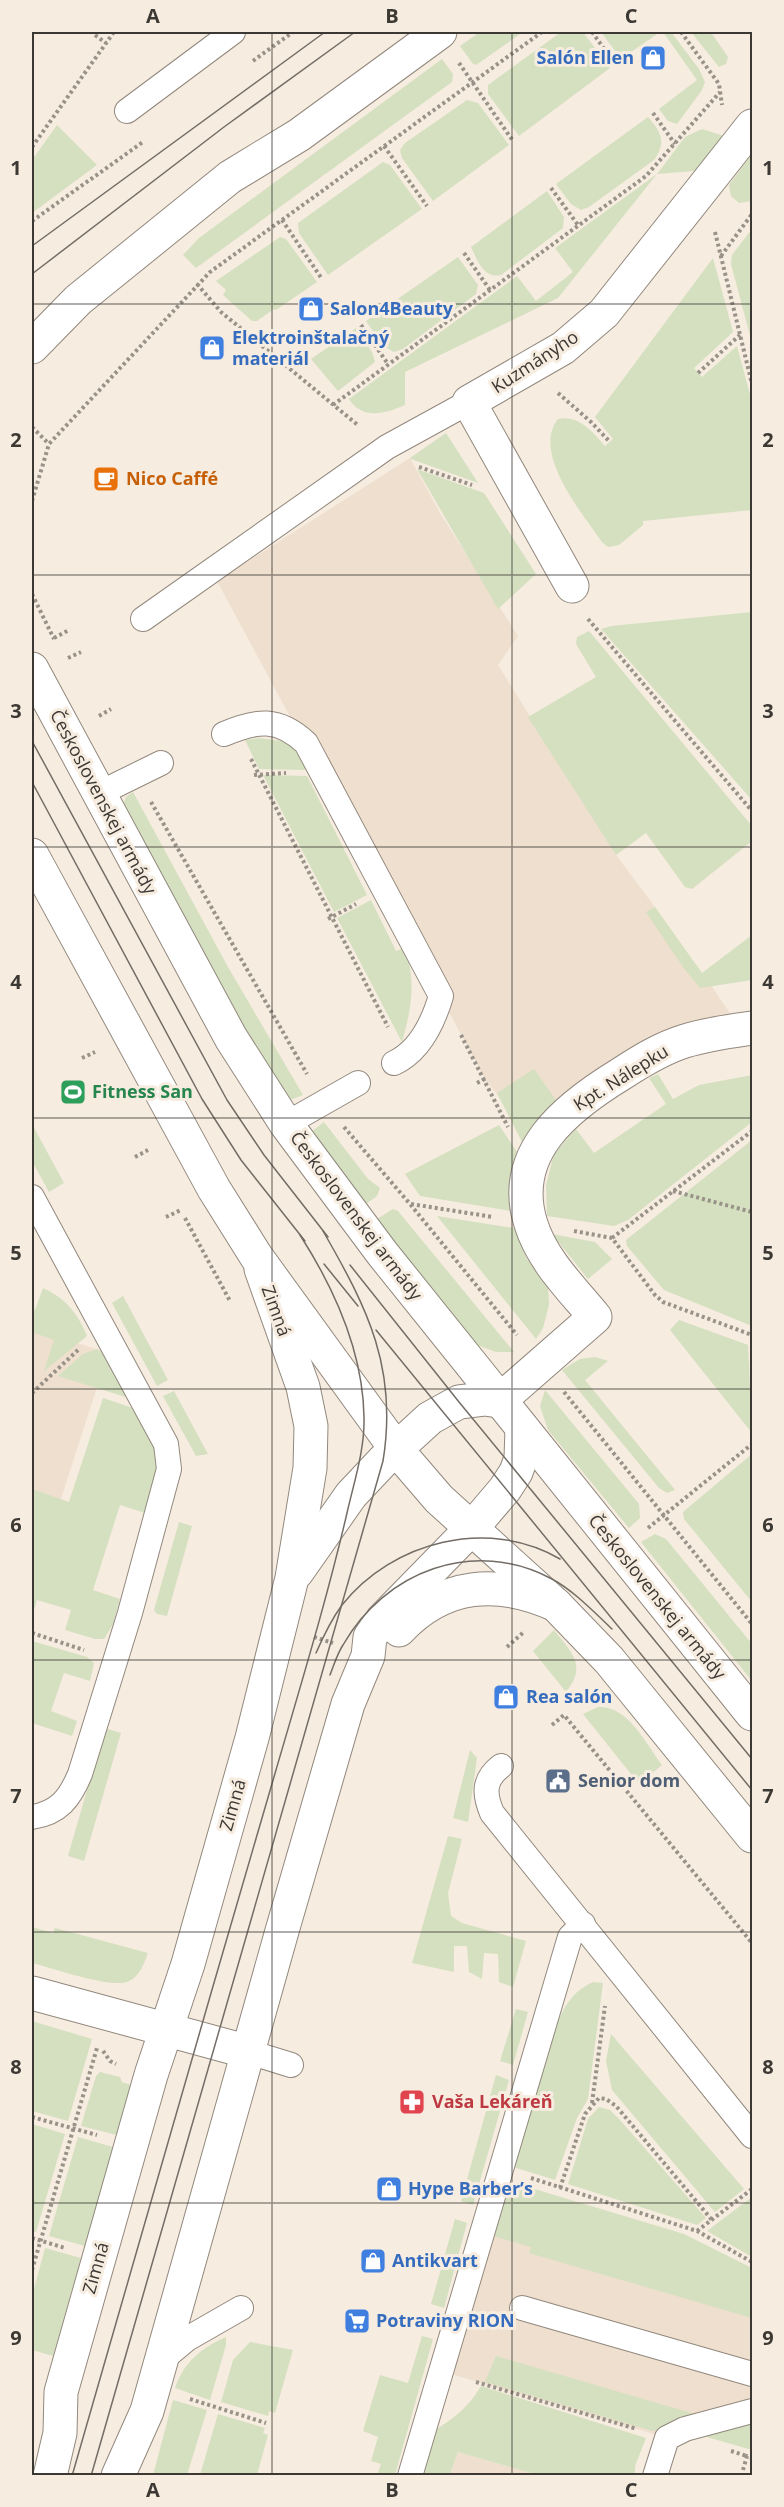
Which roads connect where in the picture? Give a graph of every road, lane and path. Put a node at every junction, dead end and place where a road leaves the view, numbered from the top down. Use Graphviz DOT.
graph roads {
  1 [pos="114,32"];
  2 [pos="233,32"];
  3 [pos="440,32"];
  4 [pos="543,32"];
  5 [pos="592,32"];
  6 [pos="95,35"];
  7 [pos="106,43"];
  8 [pos="615,64"];
  9 [pos="472,82"];
  10 [pos="720,92"];
  11 [pos="127,111"];
  12 [pos="653,113"];
  13 [pos="753,126"];
  14 [pos="513,141"];
  15 [pos="675,144"];
  16 [pos="384,146"];
  17 [pos="32,147"];
  18 [pos="93,176"];
  19 [pos="551,188"];
  20 [pos="427,206"];
  21 [pos="753,214"];
  22 [pos="282,220"];
  23 [pos="32,221"];
  24 [pos="578,225"];
  25 [pos="464,253"];
  26 [pos="721,255"];
  27 [pos="322,279"];
  28 [pos="197,284"];
  29 [pos="490,290"];
  30 [pos="78,300"];
  31 [pos="32,313"];
  32 [pos="361,325"];
  33 [pos="740,334"];
  34 [pos="32,347"];
  35 [pos="745,354"];
  36 [pos="753,357"];
  37 [pos="388,364"];
  38 [pos="533,367"];
  39 [pos="698,373"];
  40 [pos="469,402"];
  41 [pos="333,405"];
  42 [pos="32,427"];
  43 [pos="610,442"];
  44 [pos="49,444"];
  45 [pos="387,447"];
  46 [pos="414,465"];
  47 [pos="481,488"];
  48 [pos="32,501"];
  49 [pos="572,586"];
  50 [pos="32,594"];
  51 [pos="142,619"];
  52 [pos="594,628"];
  53 [pos="69,630"];
  54 [pos="54,638"];
  55 [pos="58,645"];
  56 [pos="62,652"];
  57 [pos="81,652"];
  58 [pos="32,669"];
  59 [pos="111,709"];
  60 [pos="101,727"];
  61 [pos="230,731"];
  62 [pos="161,763"];
  63 [pos="136,777"];
  64 [pos="99,793"];
  65 [pos="753,811"];
  66 [pos="32,855"];
  67 [pos="753,1028"];
  68 [pos="459,1032"];
  69 [pos="94,1052"];
  70 [pos="82,1058"];
  71 [pos="399,1061"];
  72 [pos="485,1079"];
  73 [pos="358,1083"];
  74 [pos="477,1083"];
  75 [pos="323,1103"];
  76 [pos="286,1124"];
  77 [pos="753,1131"];
  78 [pos="148,1150"];
  79 [pos="135,1156"];
  80 [pos="530,1167"];
  81 [pos="673,1191"];
  82 [pos="32,1197"];
  83 [pos="181,1210"];
  84 [pos="753,1212"];
  85 [pos="166,1217"];
  86 [pos="612,1238"];
  87 [pos="256,1256"];
  88 [pos="103,1327"];
  89 [pos="541,1364"];
  90 [pos="32,1393"];
  91 [pos="499,1401"];
  92 [pos="522,1428"];
  93 [pos="753,1444"];
  94 [pos="396,1449"];
  95 [pos="664,1516"];
  96 [pos="471,1529"];
  97 [pos="292,1578"];
  98 [pos="556,1605"];
  99 [pos="753,1624"];
  100 [pos="280,1625"];
  101 [pos="368,1656"];
  102 [pos="753,1714"];
  103 [pos="552,1725"];
  104 [pos="501,1766"];
  105 [pos="32,1817"];
  106 [pos="753,1836"];
  107 [pos="583,1924"];
  108 [pos="753,1943"];
  109 [pos="611,1960"];
  110 [pos="32,1993"];
  111 [pos="166,2029"];
  112 [pos="249,2052"];
  113 [pos="291,2065"];
  114 [pos="592,2104"];
  115 [pos="32,2117"];
  116 [pos="74,2128"];
  117 [pos="753,2136"];
  118 [pos="501,2169"];
  119 [pos="560,2188"];
  120 [pos="753,2189"];
  121 [pos="712,2220"];
  122 [pos="697,2231"];
  123 [pos="32,2238"];
  124 [pos="41,2241"];
  125 [pos="753,2262"];
  126 [pos="241,2308"];
  127 [pos="522,2308"];
  128 [pos="163,2359"];
  129 [pos="753,2374"];
  130 [pos="476,2382"];
  131 [pos="213,2407"];
  132 [pos="753,2411"];
  133 [pos="266,2423"];
  134 [pos="667,2438"];
  135 [pos="753,2458"];
  136 [pos="743,2470"];
  137 [pos="50,2475"];
  138 [pos="118,2475"];
  139 [pos="410,2475"];
  140 [pos="655,2475"];
  1 -- 7 [label="path"];
  2 -- 11 [label="lane"];
  3 -- 30 [label="street"];
  4 -- 9 [label="path"];
  5 -- 8 [label="path"];
  6 -- 7 [label="path"];
  7 -- 17 [label="path"];
  9 -- 14 [label="path"];
  9 -- 16 [label="path"];
  10 -- 15 [label="path"];
  12 -- 15 [label="path"];
  13 -- 38 [label="street, Kuzmányho"];
  15 -- 24 [label="path"];
  16 -- 20 [label="path"];
  16 -- 22 [label="path"];
  18 -- 23 [label="path"];
  19 -- 24 [label="path"];
  21 -- 26 [label="path"];
  22 -- 27 [label="path"];
  22 -- 28 [label="path"];
  24 -- 29 [label="path"];
  25 -- 29 [label="path"];
  28 -- 41 [label="path"];
  28 -- 44 [label="path"];
  29 -- 37 [label="path"];
  30 -- 31 [label="street"];
  30 -- 34 [label="street"];
  32 -- 37 [label="path"];
  33 -- 39 [label="path"];
  35 -- 36 [label="path"];
  37 -- 41 [label="path"];
  38 -- 40 [label="street, Kuzmányho"];
  38 -- 43 [label="path"];
  40 -- 45 [label="lane"];
  40 -- 49 [label="street"];
  41 -- 45 [label="path"];
  42 -- 44 [label="path"];
  44 -- 48 [label="path"];
  45 -- 51 [label="lane"];
  46 -- 47 [label="path"];
  50 -- 54 [label="path"];
  52 -- 65 [label="path"];
  53 -- 54 [label="path"];
  54 -- 55 [label="path"];
  56 -- 57 [label="path"];
  58 -- 64 [label="street, Československej armády"];
  59 -- 60 [label="path"];
  61 -- 71 [label="path"];
  61 -- 71 [label="lane"];
  62 -- 63 [label="lane"];
  63 -- 64 [label="lane"];
  63 -- 75 [label="path"];
  64 -- 76 [label="street, Československej armády"];
  66 -- 87 [label="street"];
  67 -- 80 [label="street, Kpt. Nálepku"];
  68 -- 72 [label="path"];
  69 -- 70 [label="path"];
  72 -- 74 [label="path"];
  72 -- 80 [label="path"];
  73 -- 75 [label="lane"];
  75 -- 76 [label="lane"];
  75 -- 89 [label="path"];
  76 -- 91 [label="street, Československej armády"];
  77 -- 81 [label="path"];
  78 -- 79 [label="path"];
  80 -- 89 [label="street, Kpt. Nálepku"];
  81 -- 84 [label="path"];
  81 -- 86 [label="path"];
  82 -- 88 [label="lane"];
  83 -- 85 [label="path"];
  87 -- 94 [label="street"];
  87 -- 97 [label="street, Zimná"];
  88 -- 90 [label="path"];
  88 -- 105 [label="lane"];
  89 -- 91 [label="street, Kpt. Nálepku"];
  89 -- 95 [label="path"];
  91 -- 92 [label="street, Československej armády"];
  91 -- 94 [label="street, Zimná"];
  92 -- 96 [label="street"];
  92 -- 102 [label="street, Československej armády"];
  93 -- 95 [label="path"];
  94 -- 96 [label="street"];
  94 -- 97 [label="street, Zimná"];
  95 -- 99 [label="path"];
  96 -- 98 [label="street"];
  96 -- 101 [label="street"];
  97 -- 100 [label="street, Zimná"];
  98 -- 101 [label="street"];
  98 -- 106 [label="street"];
  100 -- 101 [label="path"];
  100 -- 111 [label="street, Zimná"];
  101 -- 112 [label="street"];
  103 -- 108 [label="path"];
  104 -- 107 [label="lane"];
  107 -- 109 [label="lane"];
  107 -- 118 [label="lane"];
  109 -- 114 [label="path"];
  109 -- 117 [label="lane"];
  110 -- 111 [label="street"];
  111 -- 112 [label="street"];
  111 -- 137 [label="street, Zimná"];
  112 -- 113 [label="lane"];
  112 -- 128 [label="street"];
  114 -- 119 [label="path"];
  114 -- 121 [label="path"];
  115 -- 116 [label="path"];
  118 -- 119 [label="path"];
  118 -- 139 [label="lane"];
  119 -- 122 [label="path"];
  120 -- 121 [label="path"];
  121 -- 122 [label="path"];
  122 -- 125 [label="path"];
  123 -- 124 [label="path"];
  126 -- 128 [label="lane"];
  127 -- 129 [label="lane"];
  128 -- 138 [label="street"];
  130 -- 134 [label="path"];
  131 -- 133 [label="path"];
  132 -- 134 [label="lane"];
  134 -- 140 [label="lane"];
  135 -- 136 [label="path"];
}
